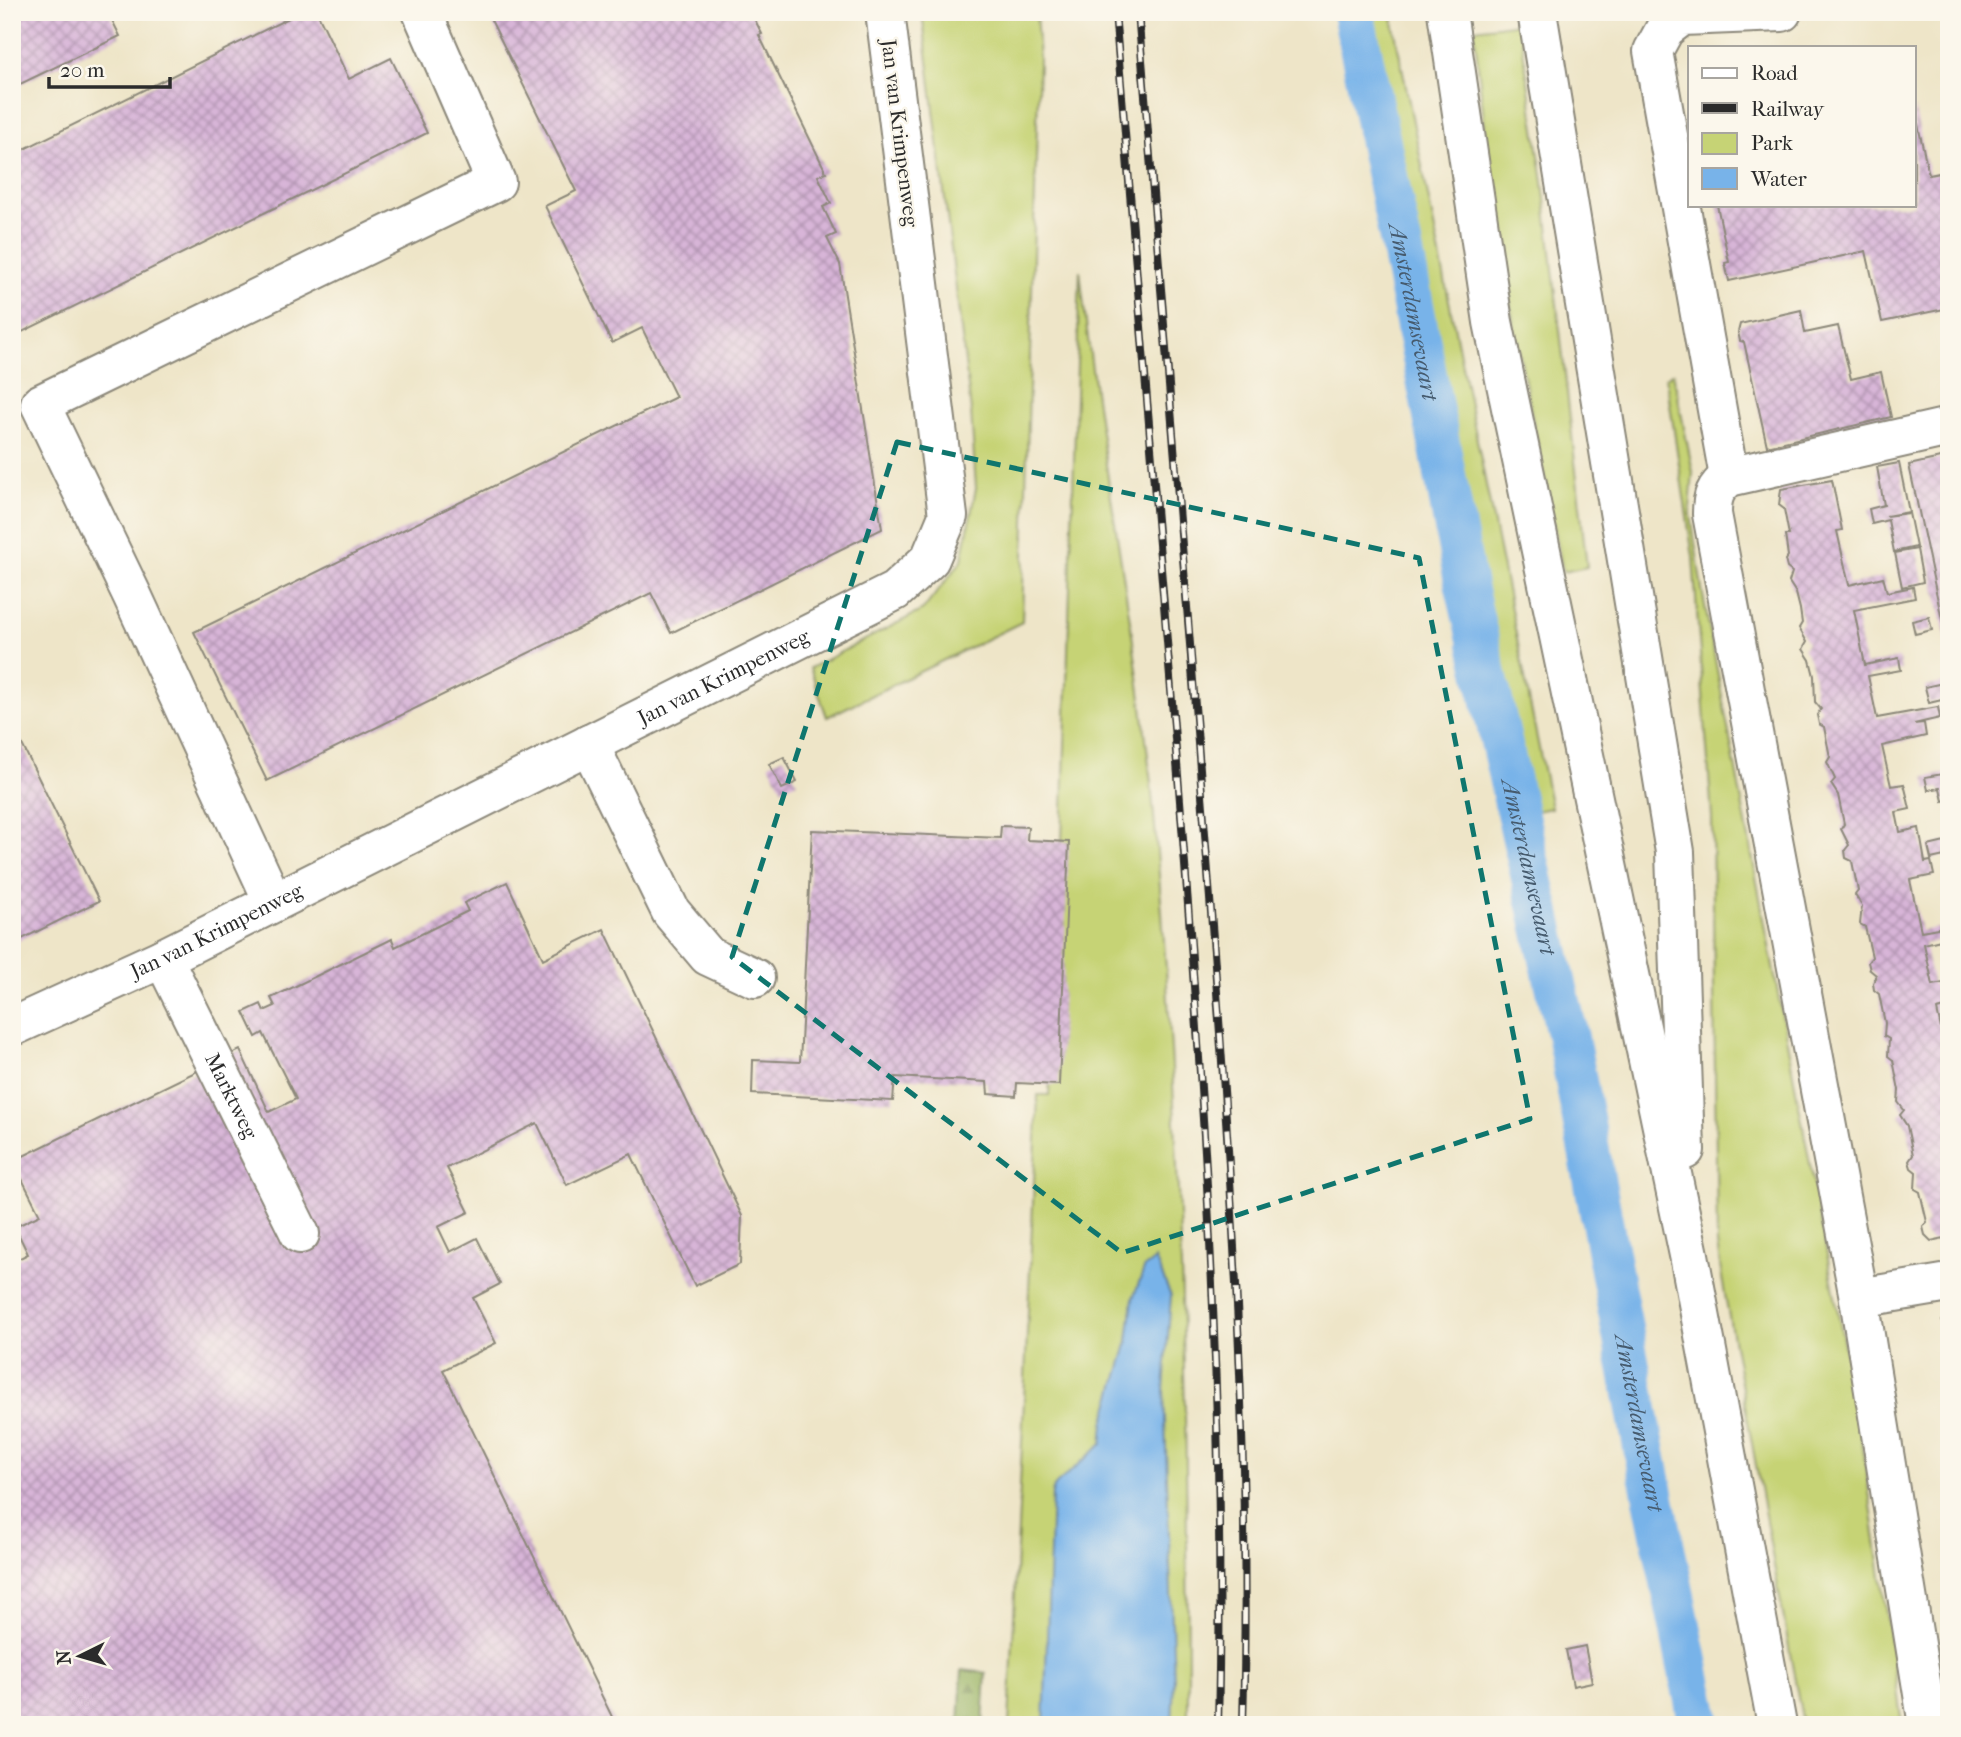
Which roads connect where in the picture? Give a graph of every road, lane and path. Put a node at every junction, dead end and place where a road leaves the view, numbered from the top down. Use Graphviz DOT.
graph roads {
  1 [pos="422,12"];
  2 [pos="886,12"];
  3 [pos="1447,12"];
  4 [pos="1537,12"];
  5 [pos="1782,12"];
  6 [pos="1949,427"];
  7 [pos="1729,477"];
  8 [pos="589,744"];
  9 [pos="273,901"];
  10 [pos="163,958"];
  11 [pos="755,978"];
  12 [pos="12,1027"];
  13 [pos="300,1234"];
  14 [pos="1689,1255"];
  15 [pos="1949,1283"];
  16 [pos="1859,1298"];
  17 [pos="1777,1725"];
  18 [pos="1928,1725"];
  1 -- 9 [label="street"];
  2 -- 8 [label="street, Jan van Krimpenweg"];
  3 -- 14 [label="street"];
  4 -- 14 [label="street"];
  5 -- 7 [label="street"];
  6 -- 7 [label="street"];
  7 -- 16 [label="street"];
  8 -- 9 [label="street, Jan van Krimpenweg"];
  8 -- 11 [label="street"];
  9 -- 10 [label="street, Jan van Krimpenweg"];
  10 -- 12 [label="street, Jan van Krimpenweg"];
  10 -- 13 [label="street, Marktweg"];
  14 -- 17 [label="street"];
  15 -- 16 [label="street"];
  16 -- 18 [label="street"];
}
